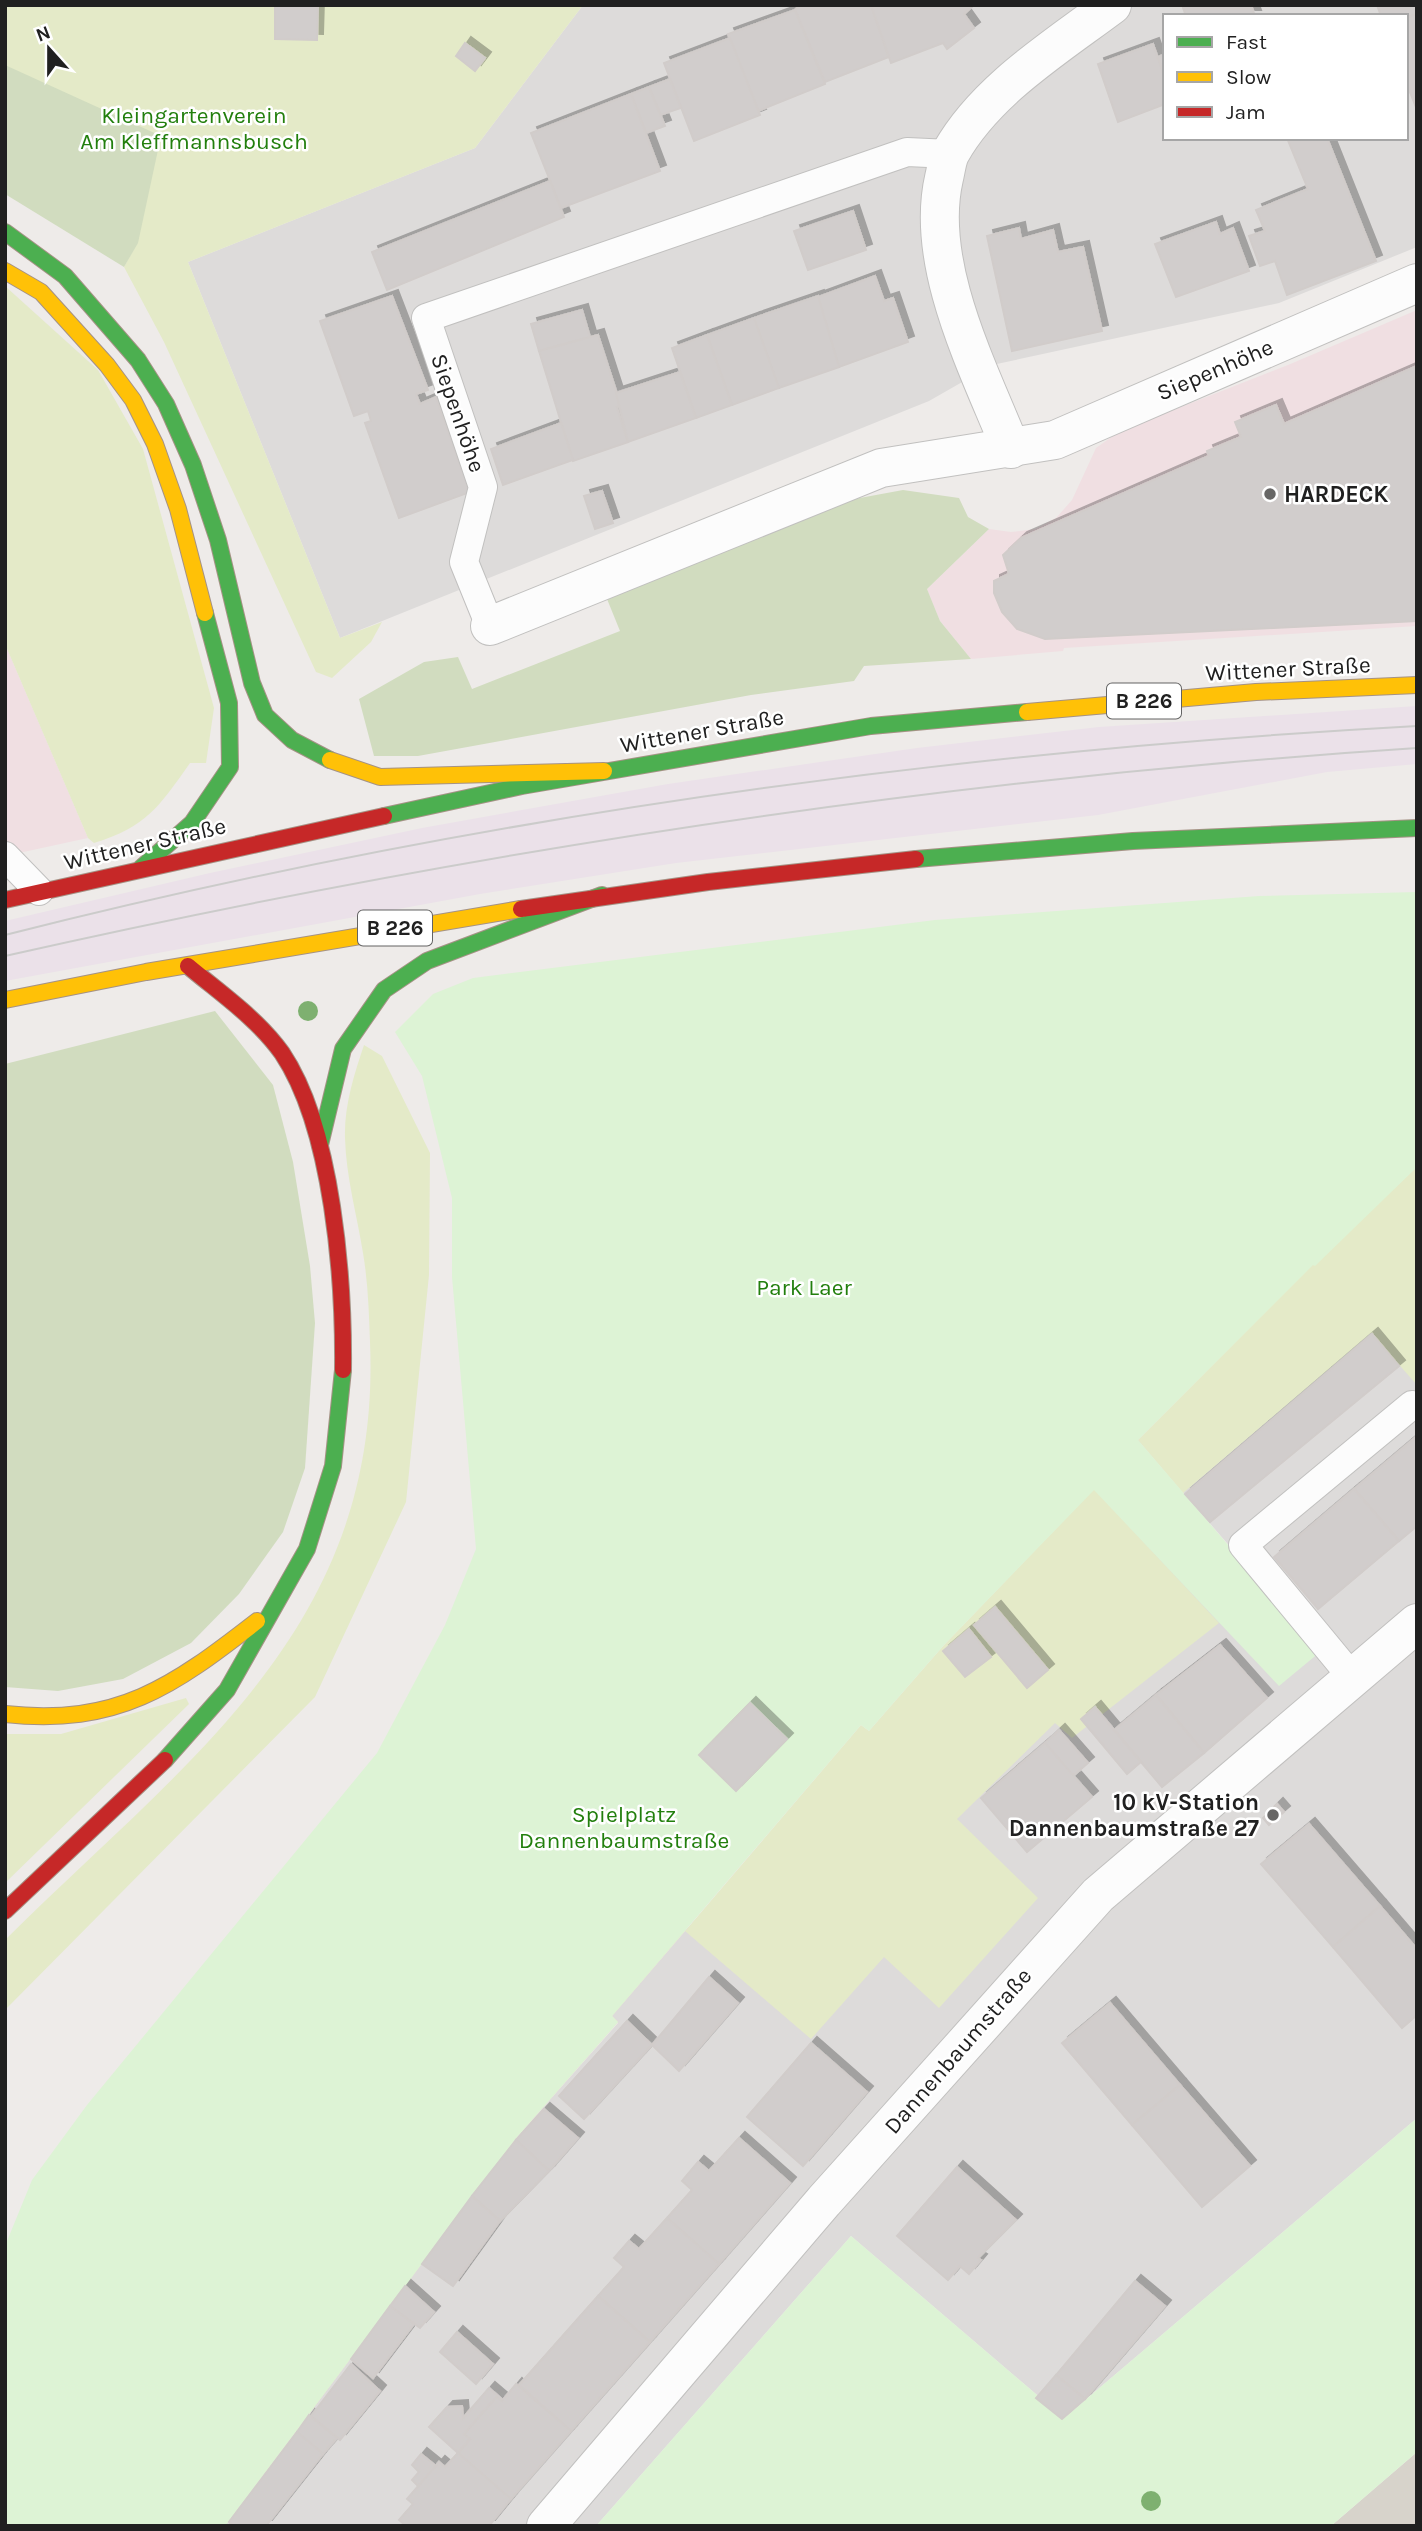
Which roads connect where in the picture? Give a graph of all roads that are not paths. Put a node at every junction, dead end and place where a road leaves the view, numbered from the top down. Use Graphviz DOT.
graph roads {
  1 [pos="1112,5"];
  2 [pos="950,154"];
  3 [pos="5,232"];
  4 [pos="5,271"];
  5 [pos="1417,282"];
  6 [pos="1011,449"];
  7 [pos="490,626"];
  8 [pos="1417,685"];
  9 [pos="604,771"];
  10 [pos="1417,828"];
  11 [pos="5,856"];
  12 [pos="141,868"];
  13 [pos="39,891"];
  14 [pos="602,895"];
  15 [pos="5,900"];
  16 [pos="188,966"];
  17 [pos="5,1000"];
  18 [pos="320,1145"];
  19 [pos="1412,1405"];
  20 [pos="272,1609"];
  21 [pos="1417,1622"];
  22 [pos="1352,1677"];
  23 [pos="5,1714"];
  24 [pos="5,1911"];
  25 [pos="546,2526"];
  1 -- 2 [label="street"];
  2 -- 6 [label="street"];
  2 -- 7 [label="lane, Siepenhöhe"];
  3 -- 9 [label="main road"];
  4 -- 12 [label="main road"];
  5 -- 6 [label="street, Siepenhöhe"];
  6 -- 7 [label="street, Siepenhöhe"];
  8 -- 9 [label="main road, Wittener Straße / B 226"];
  9 -- 12 [label="main road, Wittener Straße / B 226"];
  10 -- 14 [label="main road, B 226"];
  11 -- 13 [label="lane"];
  12 -- 13 [label="main road, Wittener Straße / B 226"];
  13 -- 15 [label="main road, Wittener Straße / B 226"];
  14 -- 16 [label="main road, B 226"];
  14 -- 18 [label="main road"];
  16 -- 17 [label="main road, B 226"];
  16 -- 18 [label="main road"];
  18 -- 20 [label="main road"];
  19 -- 22 [label="lane"];
  20 -- 23 [label="main road"];
  20 -- 24 [label="main road"];
  21 -- 22 [label="street, Dannenbaumstraße"];
  22 -- 25 [label="street, Dannenbaumstraße"];
}
